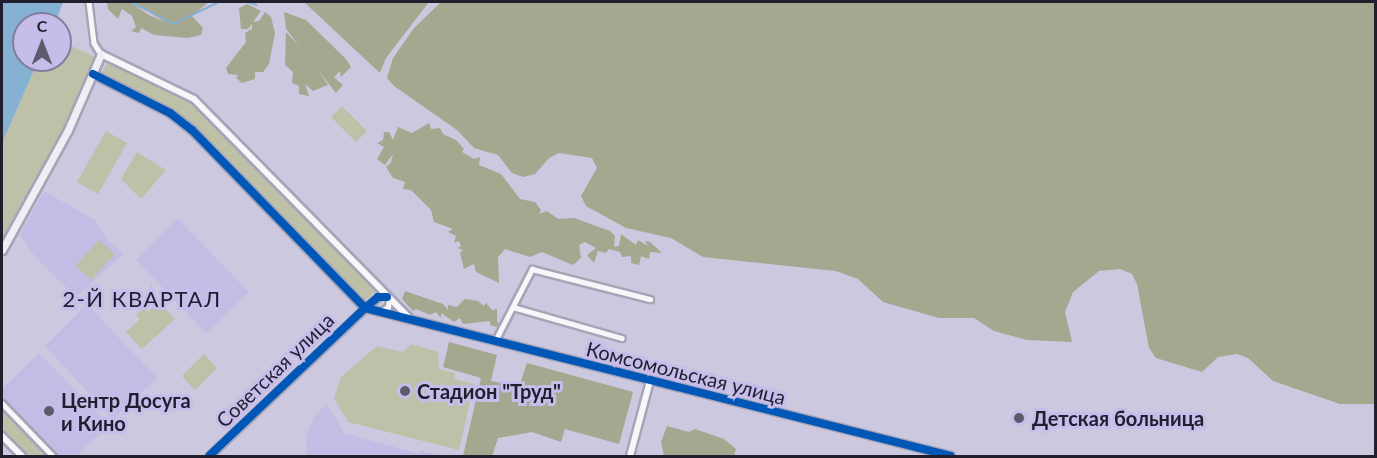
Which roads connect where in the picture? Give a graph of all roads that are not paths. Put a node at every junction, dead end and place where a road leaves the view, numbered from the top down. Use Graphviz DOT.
graph roads {
  1 [pos="89,2"];
  2 [pos="101,54"];
  3 [pos="93,74"];
  4 [pos="2,250"];
  5 [pos="388,298"];
  6 [pos="650,300"];
  7 [pos="513,307"];
  8 [pos="365,308"];
  9 [pos="378,313"];
  10 [pos="414,322"];
  11 [pos="622,338"];
  12 [pos="495,341"];
  13 [pos="650,381"];
  14 [pos="2,403"];
  15 [pos="2,436"];
  16 [pos="930,454"];
  17 [pos="22,456"];
  18 [pos="53,456"];
  19 [pos="209,456"];
  20 [pos="630,456"];
  21 [pos="951,456"];
  1 -- 2 [label="street"];
  2 -- 3 [label="main road"];
  2 -- 5 [label="street, Комсомольская улица"];
  3 -- 4 [label="main road"];
  3 -- 8 [label="street, Комсомольская улица"];
  5 -- 8 [label="street, Советская улица"];
  5 -- 9 [label="street"];
  5 -- 10 [label="street, Комсомольская улица"];
  6 -- 7 [label="street"];
  7 -- 11 [label="street"];
  7 -- 12 [label="street"];
  8 -- 9 [label="street, Комсомольская улица"];
  8 -- 19 [label="street, Советская улица"];
  9 -- 10 [label="street, Комсомольская улица"];
  10 -- 12 [label="street, Комсомольская улица"];
  12 -- 13 [label="street, Комсомольская улица"];
  13 -- 16 [label="street, Комсомольская улица"];
  13 -- 20 [label="street"];
  14 -- 18 [label="street"];
  15 -- 17 [label="street"];
  16 -- 21 [label="street, Комсомольская улица"];
}
